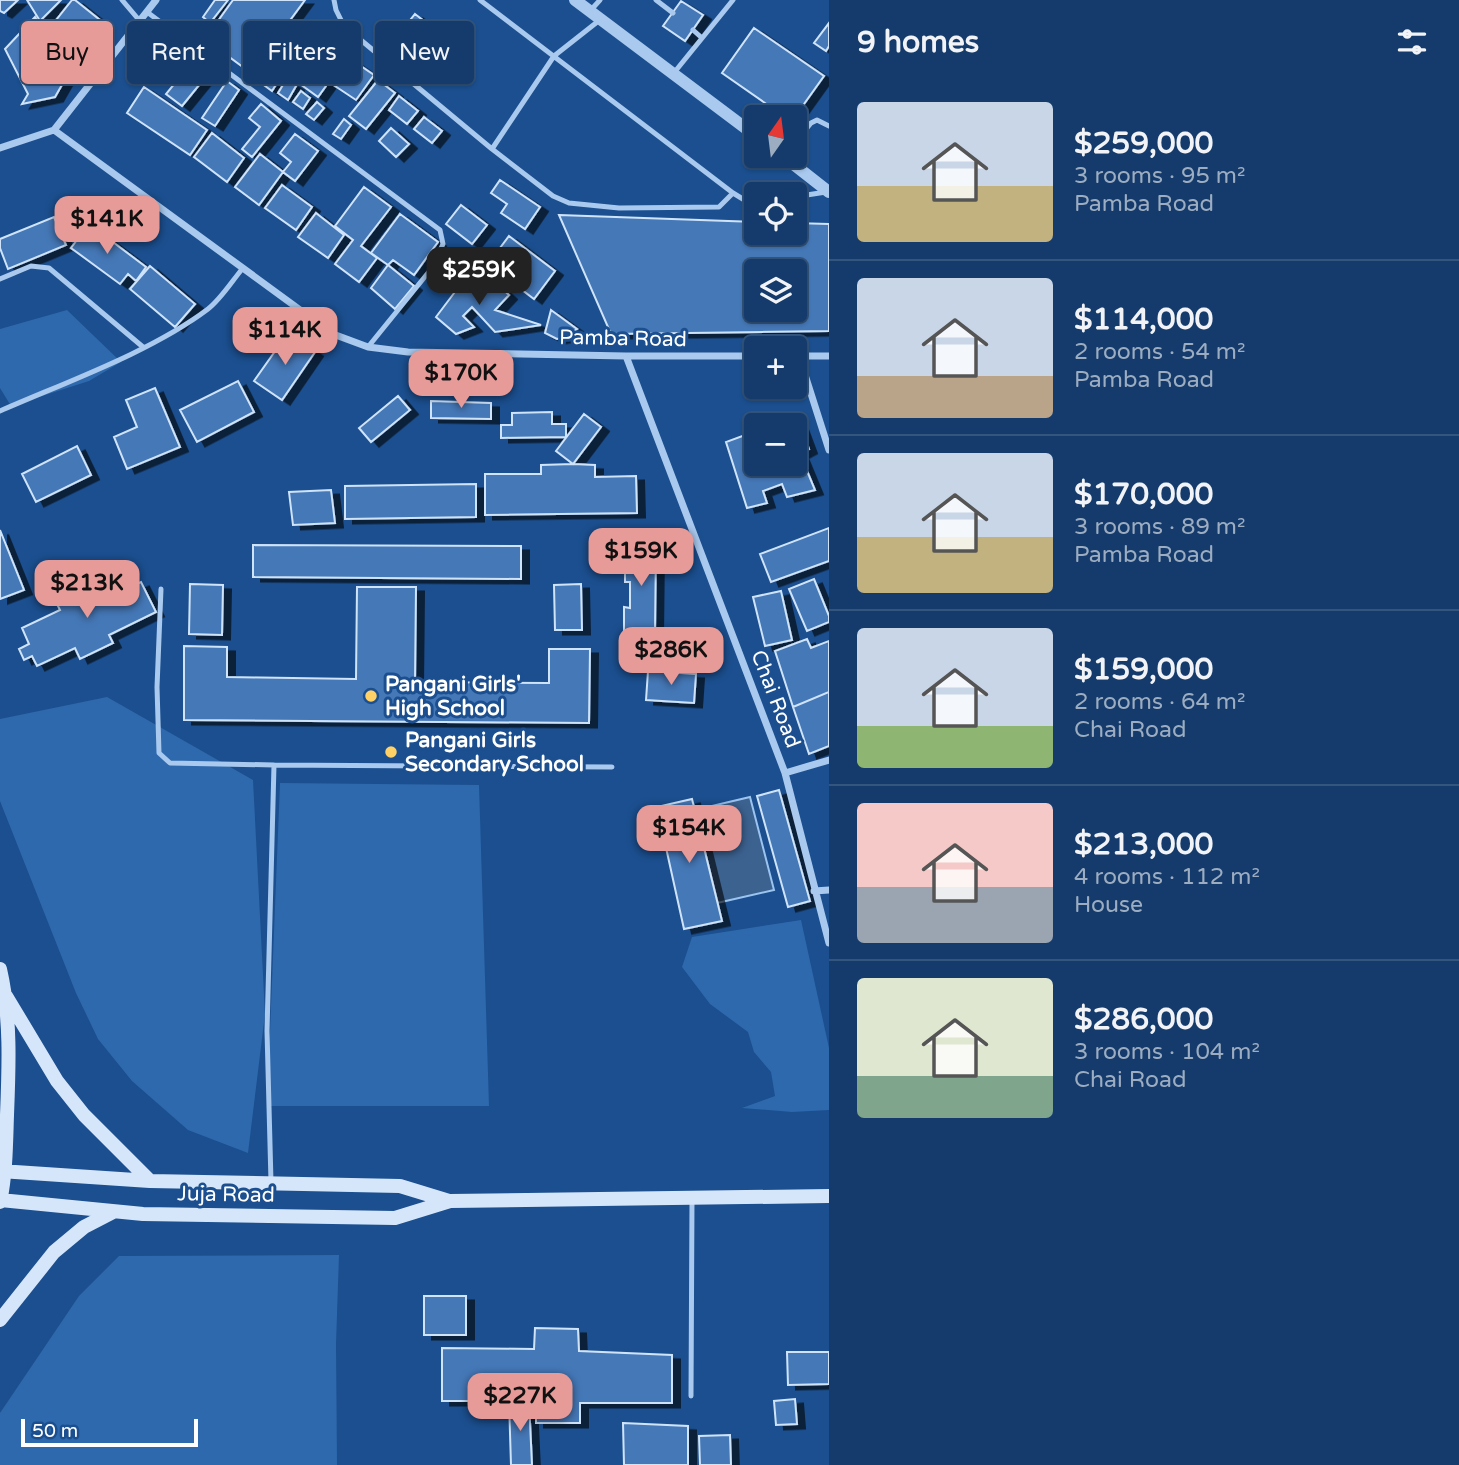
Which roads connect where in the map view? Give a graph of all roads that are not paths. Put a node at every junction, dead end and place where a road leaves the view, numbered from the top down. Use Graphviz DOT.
graph roads {
  1 [pos="122,0"];
  2 [pos="156,0"];
  3 [pos="334,0"];
  4 [pos="480,0"];
  5 [pos="575,0"];
  6 [pos="600,0"];
  7 [pos="656,0"];
  8 [pos="733,0"];
  9 [pos="147,12"];
  10 [pos="673,13"];
  11 [pos="596,15"];
  12 [pos="139,20"];
  13 [pos="693,30"];
  14 [pos="702,38"];
  15 [pos="554,56"];
  16 [pos="673,74"];
  17 [pos="829,126"];
  18 [pos="744,127"];
  19 [pos="807,128"];
  20 [pos="54,130"];
  21 [pos="0,148"];
  22 [pos="492,149"];
  23 [pos="799,168"];
  24 [pos="829,192"];
  25 [pos="733,193"];
  26 [pos="807,195"];
  27 [pos="744,200"];
  28 [pos="243,268"];
  29 [pos="0,279"];
  30 [pos="143,347"];
  31 [pos="368,347"];
  32 [pos="626,356"];
  33 [pos="744,356"];
  34 [pos="807,356"];
  35 [pos="829,356"];
  36 [pos="807,385"];
  37 [pos="0,411"];
  38 [pos="829,450"];
  39 [pos="161,589"];
  40 [pos="829,760"];
  41 [pos="274,765"];
  42 [pos="612,767"];
  43 [pos="785,773"];
  44 [pos="829,890"];
  45 [pos="814,891"];
  46 [pos="829,943"];
  47 [pos="0,969"];
  48 [pos="6,996"];
  49 [pos="3,1171"];
  50 [pos="150,1181"];
  51 [pos="271,1185"];
  52 [pos="829,1196"];
  53 [pos="692,1197"];
  54 [pos="0,1200"];
  55 [pos="450,1201"];
  56 [pos="114,1212"];
  57 [pos="0,1320"];
  58 [pos="691,1396"];
  1 -- 12 [label="lane"];
  2 -- 9 [label="street"];
  3 -- 22 [label="lane"];
  4 -- 15 [label="lane"];
  5 -- 11 [label="street"];
  6 -- 11 [label="lane"];
  7 -- 10 [label="lane"];
  8 -- 14 [label="lane"];
  9 -- 12 [label="street"];
  9 -- 31 [label="lane"];
  11 -- 15 [label="lane"];
  11 -- 16 [label="street"];
  12 -- 20 [label="street"];
  13 -- 14 [label="lane"];
  14 -- 16 [label="lane"];
  15 -- 22 [label="lane"];
  15 -- 25 [label="lane"];
  16 -- 18 [label="street"];
  17 -- 19 [label="lane"];
  20 -- 21 [label="street"];
  20 -- 28 [label="street, Pamba Road"];
  22 -- 25 [label="lane"];
  23 -- 24 [label="street"];
  24 -- 26 [label="lane"];
  25 -- 27 [label="lane"];
  28 -- 30 [label="lane"];
  28 -- 31 [label="street, Pamba Road"];
  29 -- 30 [label="lane"];
  30 -- 37 [label="lane"];
  31 -- 32 [label="street, Pamba Road"];
  32 -- 33 [label="street, Pamba Road"];
  32 -- 43 [label="street, Chai Road"];
  34 -- 35 [label="street"];
  36 -- 38 [label="street"];
  39 -- 41 [label="lane"];
  40 -- 43 [label="street"];
  41 -- 42 [label="lane"];
  41 -- 51 [label="lane"];
  43 -- 45 [label="street, Chai Road"];
  44 -- 45 [label="street"];
  45 -- 46 [label="street, Chai Road"];
  47 -- 48 [label="main road"];
  48 -- 49 [label="main road"];
  48 -- 50 [label="main road"];
  49 -- 50 [label="main road, Juja Road"];
  49 -- 54 [label="main road"];
  50 -- 51 [label="main road, Juja Road"];
  51 -- 55 [label="main road, Juja Road"];
  52 -- 53 [label="main road, Juja Road"];
  53 -- 55 [label="main road, Juja Road"];
  53 -- 58 [label="lane"];
  54 -- 56 [label="main road, Juja Road"];
  55 -- 56 [label="main road, Juja Road"];
  56 -- 57 [label="main road"];
}
